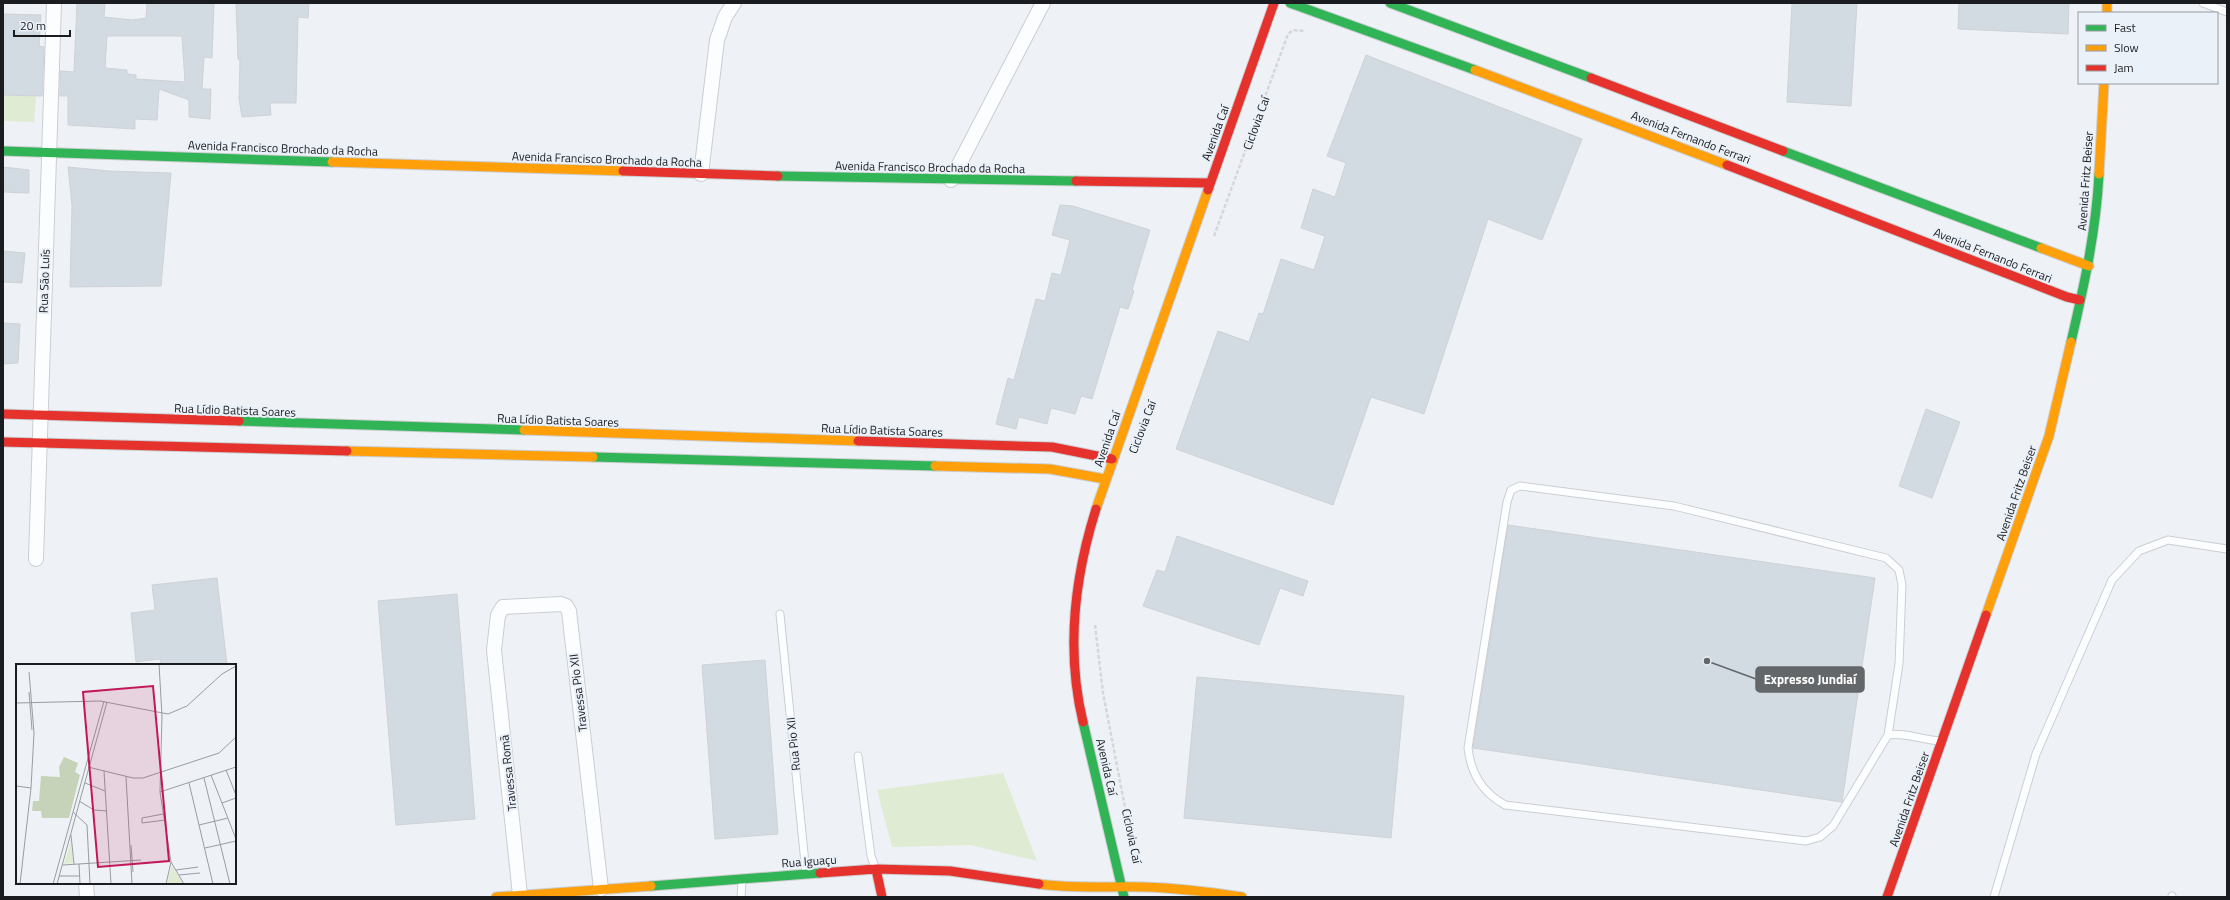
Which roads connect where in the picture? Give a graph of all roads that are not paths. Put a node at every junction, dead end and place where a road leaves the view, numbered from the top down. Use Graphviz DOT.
graph roads {
  1 [pos="54,3"];
  2 [pos="734,3"];
  3 [pos="1043,3"];
  4 [pos="1274,3"];
  5 [pos="1290,3"];
  6 [pos="1390,3"];
  7 [pos="2203,3"];
  8 [pos="2227,12"];
  9 [pos="2104,84"];
  10 [pos="1618,87"];
  11 [pos="1614,100"];
  12 [pos="3,151"];
  13 [pos="49,152"];
  14 [pos="701,174"];
  15 [pos="951,180"];
  16 [pos="1210,183"];
  17 [pos="1888,190"];
  18 [pos="1883,202"];
  19 [pos="2089,266"];
  20 [pos="2080,300"];
  21 [pos="3,414"];
  22 [pos="40,415"];
  23 [pos="264,430"];
  24 [pos="394,434"];
  25 [pos="3,442"];
  26 [pos="39,443"];
  27 [pos="650,446"];
  28 [pos="262,450"];
  29 [pos="394,452"];
  30 [pos="962,456"];
  31 [pos="1112,458"];
  32 [pos="1105,479"];
  33 [pos="2227,549"];
  34 [pos="36,559"];
  35 [pos="780,614"];
  36 [pos="494,650"];
  37 [pos="1888,735"];
  38 [pos="1942,741"];
  39 [pos="858,756"];
  40 [pos="876,869"];
  41 [pos="806,874"];
  42 [pos="742,878"];
  43 [pos="86,884"];
  44 [pos="600,889"];
  45 [pos="1123,892"];
  46 [pos="520,895"];
  47 [pos="87,897"];
  48 [pos="496,897"];
  49 [pos="741,897"];
  50 [pos="882,897"];
  51 [pos="1242,897"];
  52 [pos="1887,897"];
  53 [pos="1994,897"];
  1 -- 13 [label="street, Rua São Luís"];
  2 -- 14 [label="street"];
  3 -- 15 [label="street"];
  4 -- 16 [label="main road, Avenida Caí"];
  5 -- 20 [label="main road, Avenida Fernando Ferrari"];
  6 -- 10 [label="main road, Avenida Fernando Ferrari"];
  7 -- 8 [label="lane"];
  9 -- 19 [label="main road, Avenida Fritz Beiser"];
  10 -- 11 [label="main road"];
  10 -- 17 [label="main road, Avenida Fernando Ferrari"];
  12 -- 13 [label="main road, Avenida Francisco Brochado da Rocha"];
  13 -- 14 [label="main road, Avenida Francisco Brochado da Rocha"];
  13 -- 22 [label="street, Rua São Luís"];
  14 -- 15 [label="main road, Avenida Francisco Brochado da Rocha"];
  15 -- 16 [label="main road, Avenida Francisco Brochado da Rocha"];
  16 -- 31 [label="main road, Avenida Caí"];
  17 -- 18 [label="main road"];
  17 -- 19 [label="main road, Avenida Fernando Ferrari"];
  19 -- 20 [label="main road, Avenida Fritz Beiser"];
  20 -- 38 [label="main road, Avenida Fritz Beiser"];
  21 -- 22 [label="main road, Rua Lídio Batista Soares"];
  22 -- 23 [label="main road, Rua Lídio Batista Soares"];
  22 -- 26 [label="street, Rua São Luís"];
  23 -- 24 [label="main road, Rua Lídio Batista Soares"];
  23 -- 28 [label="main road"];
  24 -- 27 [label="main road, Rua Lídio Batista Soares"];
  24 -- 29 [label="main road"];
  25 -- 26 [label="main road, Rua Lídio Batista Soares"];
  26 -- 28 [label="main road, Rua Lídio Batista Soares"];
  26 -- 34 [label="street, Rua São Luís"];
  27 -- 29 [label="main road, Rua Lídio Batista Soares"];
  27 -- 30 [label="main road, Rua Lídio Batista Soares"];
  27 -- 30 [label="main road, Rua Lídio Batista Soares"];
  28 -- 29 [label="main road, Rua Lídio Batista Soares"];
  30 -- 31 [label="main road, Rua Lídio Batista Soares"];
  30 -- 32 [label="main road, Rua Lídio Batista Soares"];
  31 -- 32 [label="main road, Avenida Caí"];
  32 -- 45 [label="main road, Avenida Caí"];
  33 -- 53 [label="lane"];
  35 -- 41 [label="lane, Rua Pio XII"];
  36 -- 44 [label="street, Travessa Pio XII"];
  36 -- 46 [label="street, Travessa Romã"];
  37 -- 37 [label="lane"];
  37 -- 38 [label="lane"];
  38 -- 52 [label="main road, Avenida Fritz Beiser"];
  39 -- 40 [label="lane"];
  40 -- 41 [label="main road, Rua Iguaçu"];
  40 -- 45 [label="main road, Rua Iguaçu"];
  40 -- 50 [label="main road"];
  41 -- 42 [label="main road, Rua Iguaçu"];
  42 -- 44 [label="main road, Rua Iguaçu"];
  42 -- 49 [label="lane"];
  43 -- 47 [label="street"];
  44 -- 46 [label="main road, Rua Iguaçu"];
  45 -- 51 [label="main road, Rua Iguaçu"];
  46 -- 48 [label="main road, Rua Iguaçu"];
}
